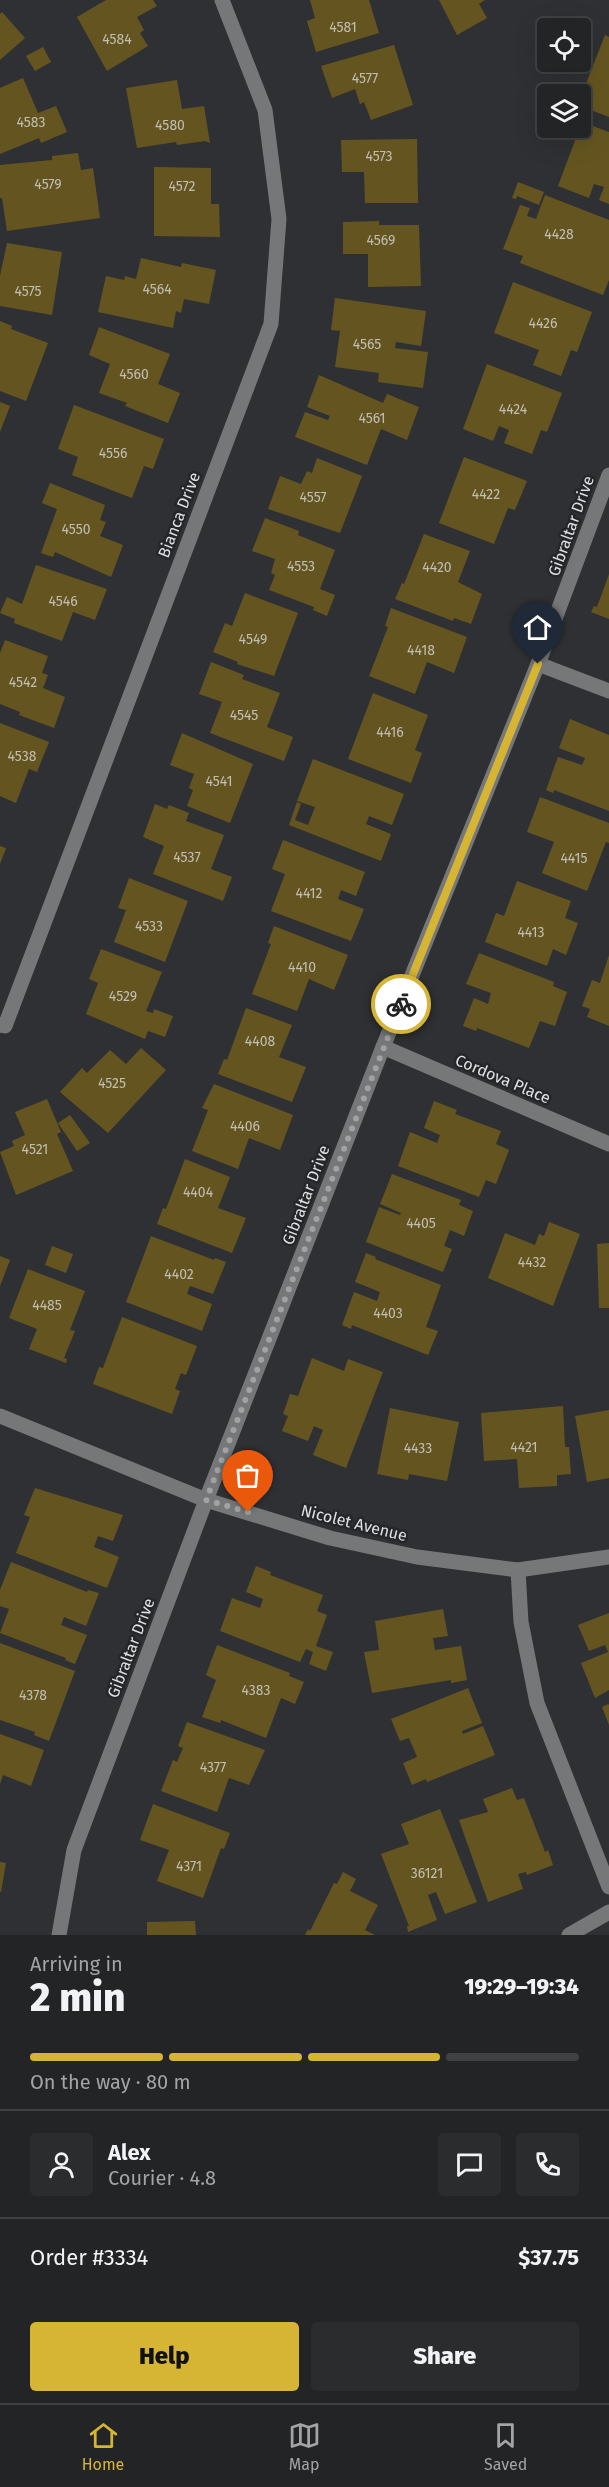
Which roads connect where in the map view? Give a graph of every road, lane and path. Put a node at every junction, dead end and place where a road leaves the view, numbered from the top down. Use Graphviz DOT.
graph roads {
  1 [pos="222,0"];
  2 [pos="609,475"];
  3 [pos="538,664"];
  4 [pos="609,691"];
  5 [pos="0,1025"];
  6 [pos="383,1047"];
  7 [pos="609,1144"];
  8 [pos="0,1416"];
  9 [pos="206,1500"];
  10 [pos="609,1557"];
  11 [pos="518,1570"];
  12 [pos="609,1887"];
  13 [pos="609,1912"];
  14 [pos="59,1935"];
  15 [pos="569,1935"];
  1 -- 5 [label="street, Bianca Drive"];
  2 -- 3 [label="street, Gibraltar Drive"];
  3 -- 4 [label="street"];
  3 -- 6 [label="street, Gibraltar Drive"];
  6 -- 7 [label="street, Cordova Place"];
  6 -- 9 [label="street, Gibraltar Drive"];
  8 -- 9 [label="street, Nicolet Avenue"];
  9 -- 11 [label="street, Nicolet Avenue"];
  9 -- 14 [label="street, Gibraltar Drive"];
  10 -- 11 [label="street, Nicolet Avenue"];
  11 -- 12 [label="street"];
  13 -- 15 [label="street"];
}
